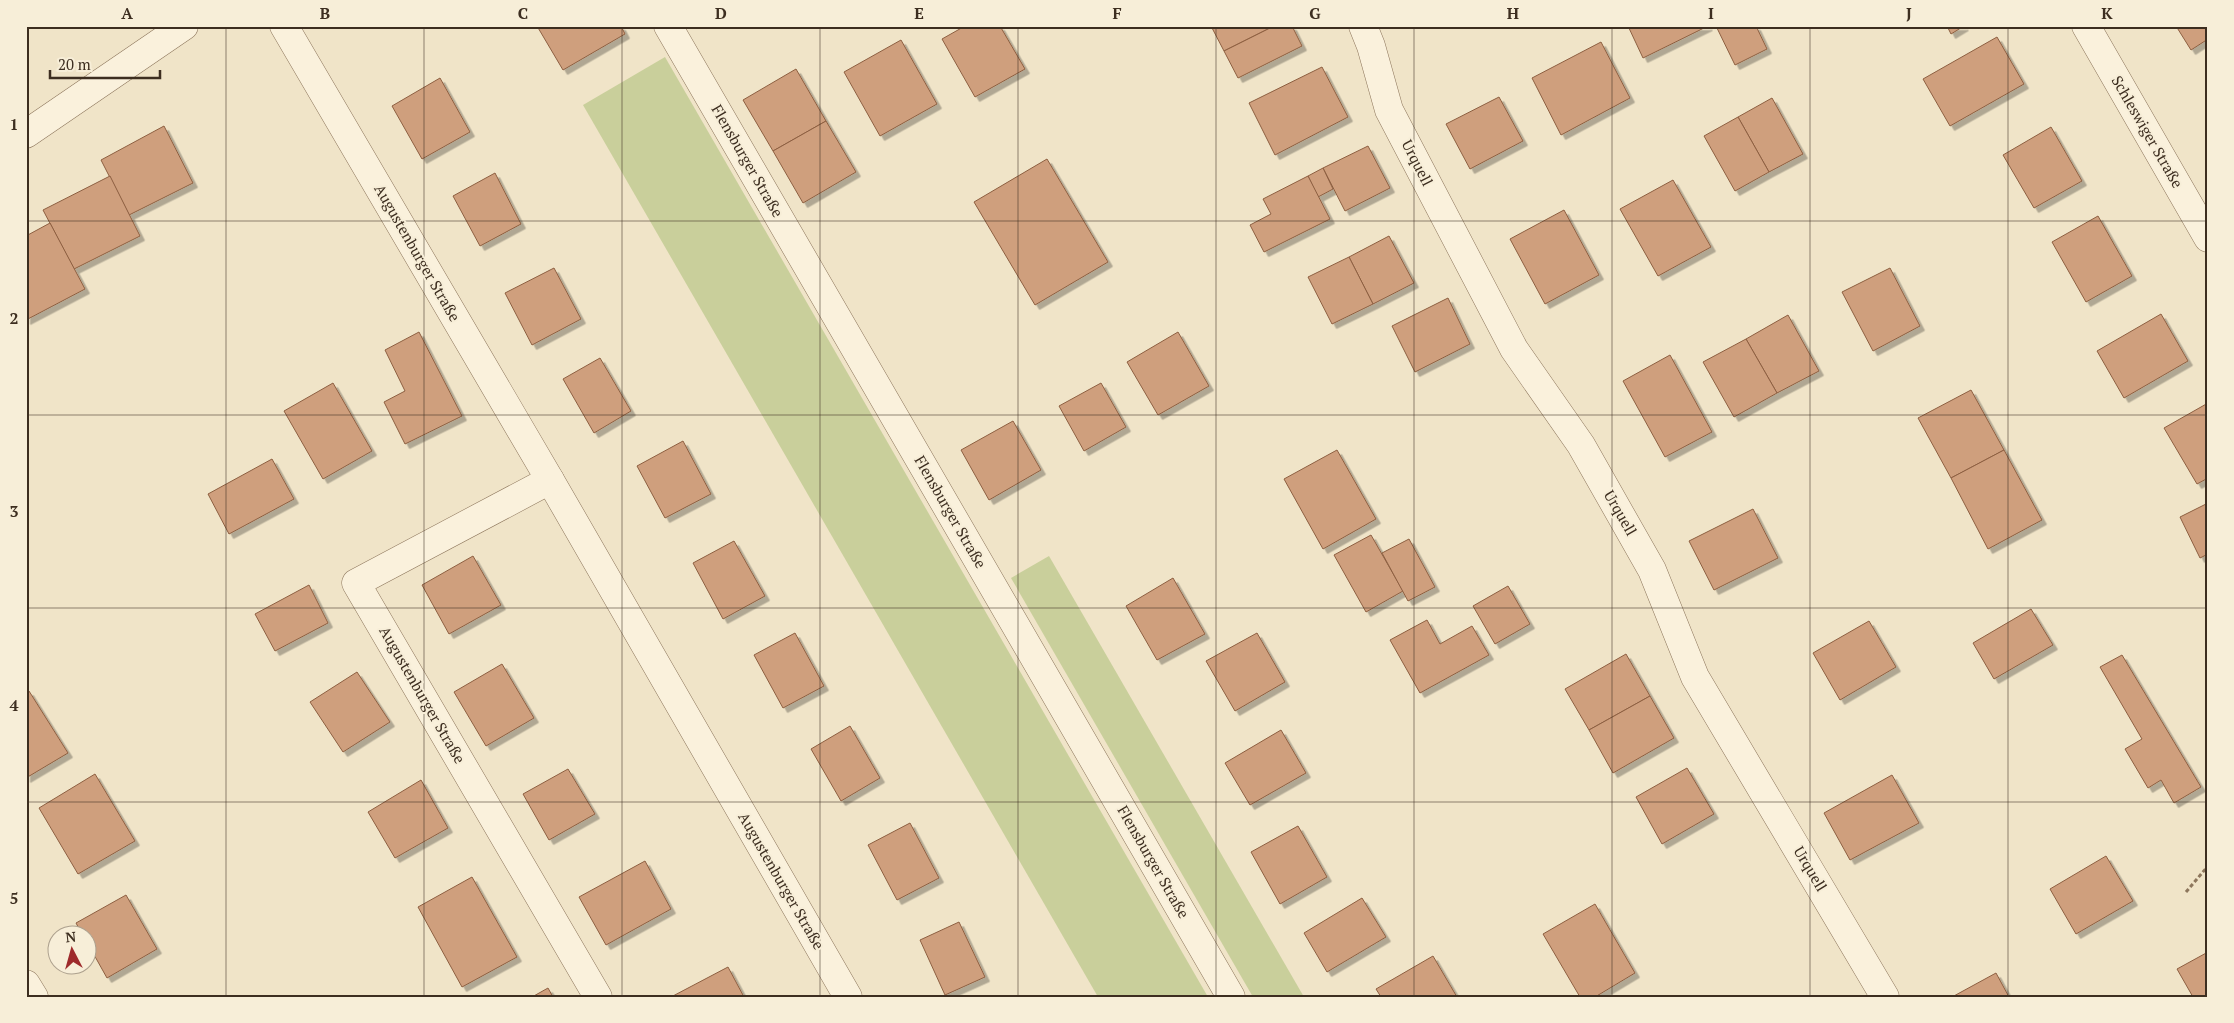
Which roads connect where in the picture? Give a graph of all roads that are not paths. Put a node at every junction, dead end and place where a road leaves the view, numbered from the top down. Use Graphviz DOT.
graph roads {
  1 [pos="184,26"];
  2 [pos="284,26"];
  3 [pos="668,26"];
  4 [pos="1363,26"];
  5 [pos="2086,26"];
  6 [pos="26,134"];
  7 [pos="2208,238"];
  8 [pos="550,480"];
  9 [pos="26,984"];
  10 [pos="34,997"];
  11 [pos="598,997"];
  12 [pos="848,997"];
  13 [pos="1231,997"];
  14 [pos="1885,997"];
  1 -- 6 [label="street"];
  2 -- 8 [label="street, Augustenburger Straße"];
  3 -- 13 [label="street, Flensburger Straße"];
  4 -- 14 [label="street, Urquell"];
  5 -- 7 [label="street, Schleswiger Straße"];
  8 -- 11 [label="street, Augustenburger Straße"];
  8 -- 12 [label="street, Augustenburger Straße"];
  9 -- 10 [label="street"];
}
